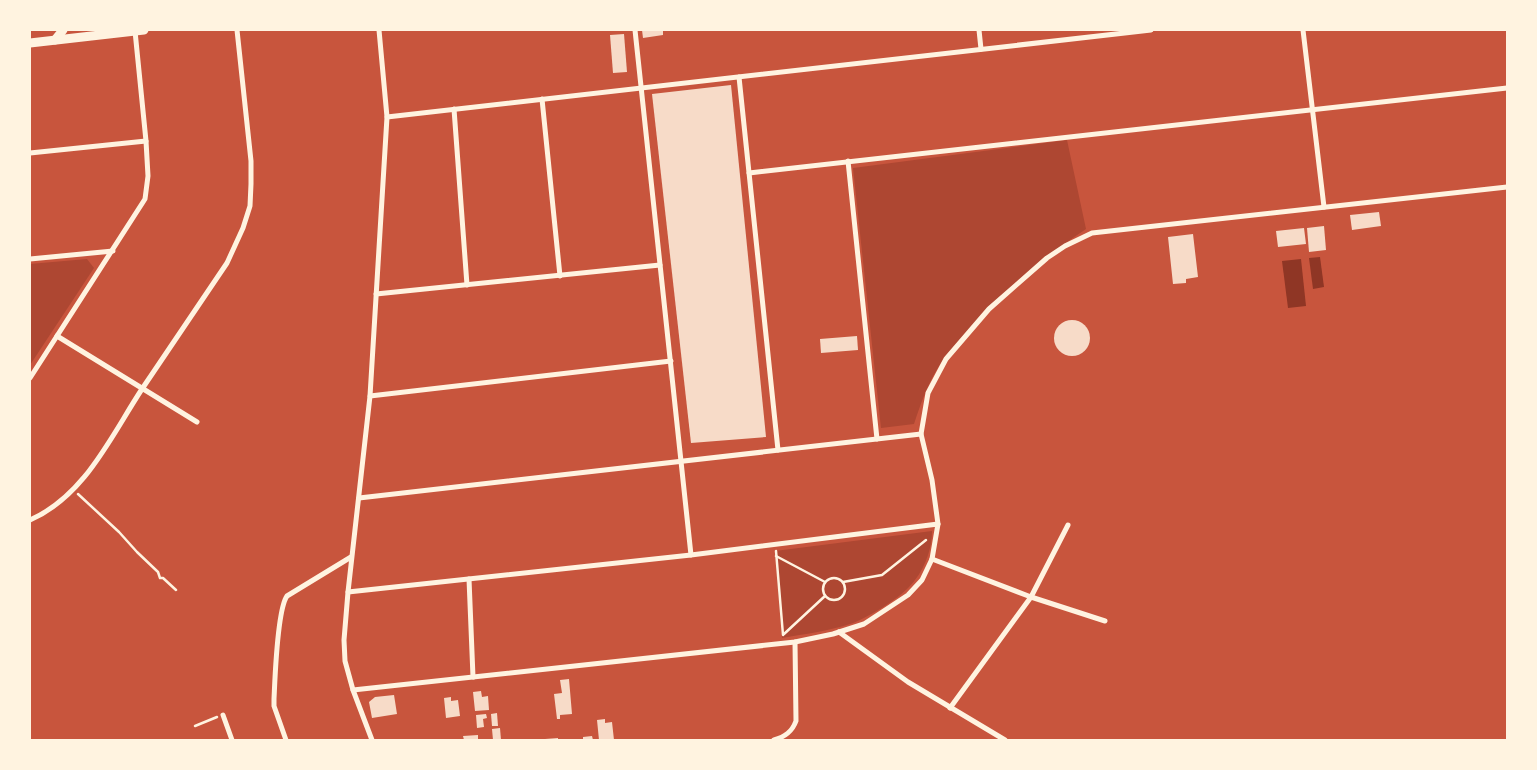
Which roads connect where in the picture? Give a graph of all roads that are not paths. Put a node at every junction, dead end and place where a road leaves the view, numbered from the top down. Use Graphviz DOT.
graph roads {
  1 [pos="63,30"];
  2 [pos="70,30"];
  3 [pos="139,30"];
  4 [pos="237,30"];
  5 [pos="379,30"];
  6 [pos="636,30"];
  7 [pos="979,30"];
  8 [pos="1151,30"];
  9 [pos="1303,30"];
  10 [pos="78,38"];
  11 [pos="55,40"];
  12 [pos="30,43"];
  13 [pos="981,49"];
  14 [pos="739,77"];
  15 [pos="642,88"];
  16 [pos="1507,88"];
  17 [pos="542,99"];
  18 [pos="454,109"];
  19 [pos="1313,110"];
  20 [pos="387,117"];
  21 [pos="146,141"];
  22 [pos="30,153"];
  23 [pos="848,162"];
  24 [pos="749,172"];
  25 [pos="1507,187"];
  26 [pos="1324,207"];
  27 [pos="113,251"];
  28 [pos="30,259"];
  29 [pos="660,265"];
  30 [pos="560,276"];
  31 [pos="467,285"];
  32 [pos="376,294"];
  33 [pos="57,336"];
  34 [pos="671,361"];
  35 [pos="30,378"];
  36 [pos="142,389"];
  37 [pos="370,396"];
  38 [pos="197,422"];
  39 [pos="921,434"];
  40 [pos="877,439"];
  41 [pos="778,450"];
  42 [pos="682,461"];
  43 [pos="359,498"];
  44 [pos="30,520"];
  45 [pos="938,524"];
  46 [pos="1068,525"];
  47 [pos="691,555"];
  48 [pos="351,557"];
  49 [pos="932,559"];
  50 [pos="468,579"];
  51 [pos="348,592"];
  52 [pos="1031,597"];
  53 [pos="1105,621"];
  54 [pos="839,632"];
  55 [pos="795,642"];
  56 [pos="473,677"];
  57 [pos="353,690"];
  58 [pos="950,708"];
  59 [pos="223,715"];
  60 [pos="232,740"];
  61 [pos="286,740"];
  62 [pos="372,740"];
  63 [pos="774,740"];
  64 [pos="1005,740"];
  1 -- 11 [label="main road"];
  2 -- 10 [label="main road"];
  3 -- 10 [label="main road"];
  3 -- 21 [label="street"];
  4 -- 36 [label="street"];
  5 -- 20 [label="street"];
  6 -- 15 [label="street"];
  7 -- 13 [label="street"];
  8 -- 13 [label="street"];
  9 -- 19 [label="street"];
  10 -- 11 [label="main road"];
  11 -- 12 [label="main road"];
  13 -- 14 [label="street"];
  14 -- 15 [label="street"];
  14 -- 24 [label="street"];
  15 -- 17 [label="street"];
  15 -- 29 [label="street"];
  16 -- 19 [label="street"];
  17 -- 18 [label="street"];
  17 -- 30 [label="street"];
  18 -- 20 [label="street"];
  18 -- 31 [label="street"];
  19 -- 23 [label="street"];
  19 -- 26 [label="street"];
  20 -- 32 [label="street"];
  21 -- 22 [label="street"];
  21 -- 27 [label="street"];
  23 -- 24 [label="street"];
  23 -- 40 [label="street"];
  24 -- 41 [label="street"];
  25 -- 26 [label="street"];
  26 -- 39 [label="street"];
  27 -- 28 [label="street"];
  27 -- 33 [label="street"];
  29 -- 30 [label="street"];
  29 -- 34 [label="street"];
  30 -- 31 [label="street"];
  31 -- 32 [label="street"];
  32 -- 37 [label="street"];
  33 -- 35 [label="street"];
  33 -- 36 [label="street"];
  34 -- 37 [label="street"];
  34 -- 42 [label="street"];
  36 -- 38 [label="street"];
  36 -- 44 [label="street"];
  37 -- 43 [label="street"];
  39 -- 40 [label="street"];
  39 -- 45 [label="street"];
  40 -- 41 [label="street"];
  41 -- 42 [label="street"];
  42 -- 43 [label="street"];
  42 -- 47 [label="street"];
  43 -- 48 [label="street"];
  45 -- 47 [label="street"];
  45 -- 49 [label="street"];
  46 -- 52 [label="street"];
  47 -- 50 [label="street"];
  48 -- 51 [label="street"];
  48 -- 61 [label="street"];
  49 -- 52 [label="street"];
  49 -- 54 [label="street"];
  50 -- 51 [label="street"];
  50 -- 56 [label="street"];
  51 -- 57 [label="street"];
  52 -- 53 [label="street"];
  52 -- 58 [label="street"];
  54 -- 55 [label="street"];
  54 -- 58 [label="street"];
  55 -- 56 [label="street"];
  55 -- 63 [label="street"];
  56 -- 57 [label="street"];
  57 -- 62 [label="street"];
  58 -- 64 [label="street"];
  59 -- 60 [label="street"];
}
